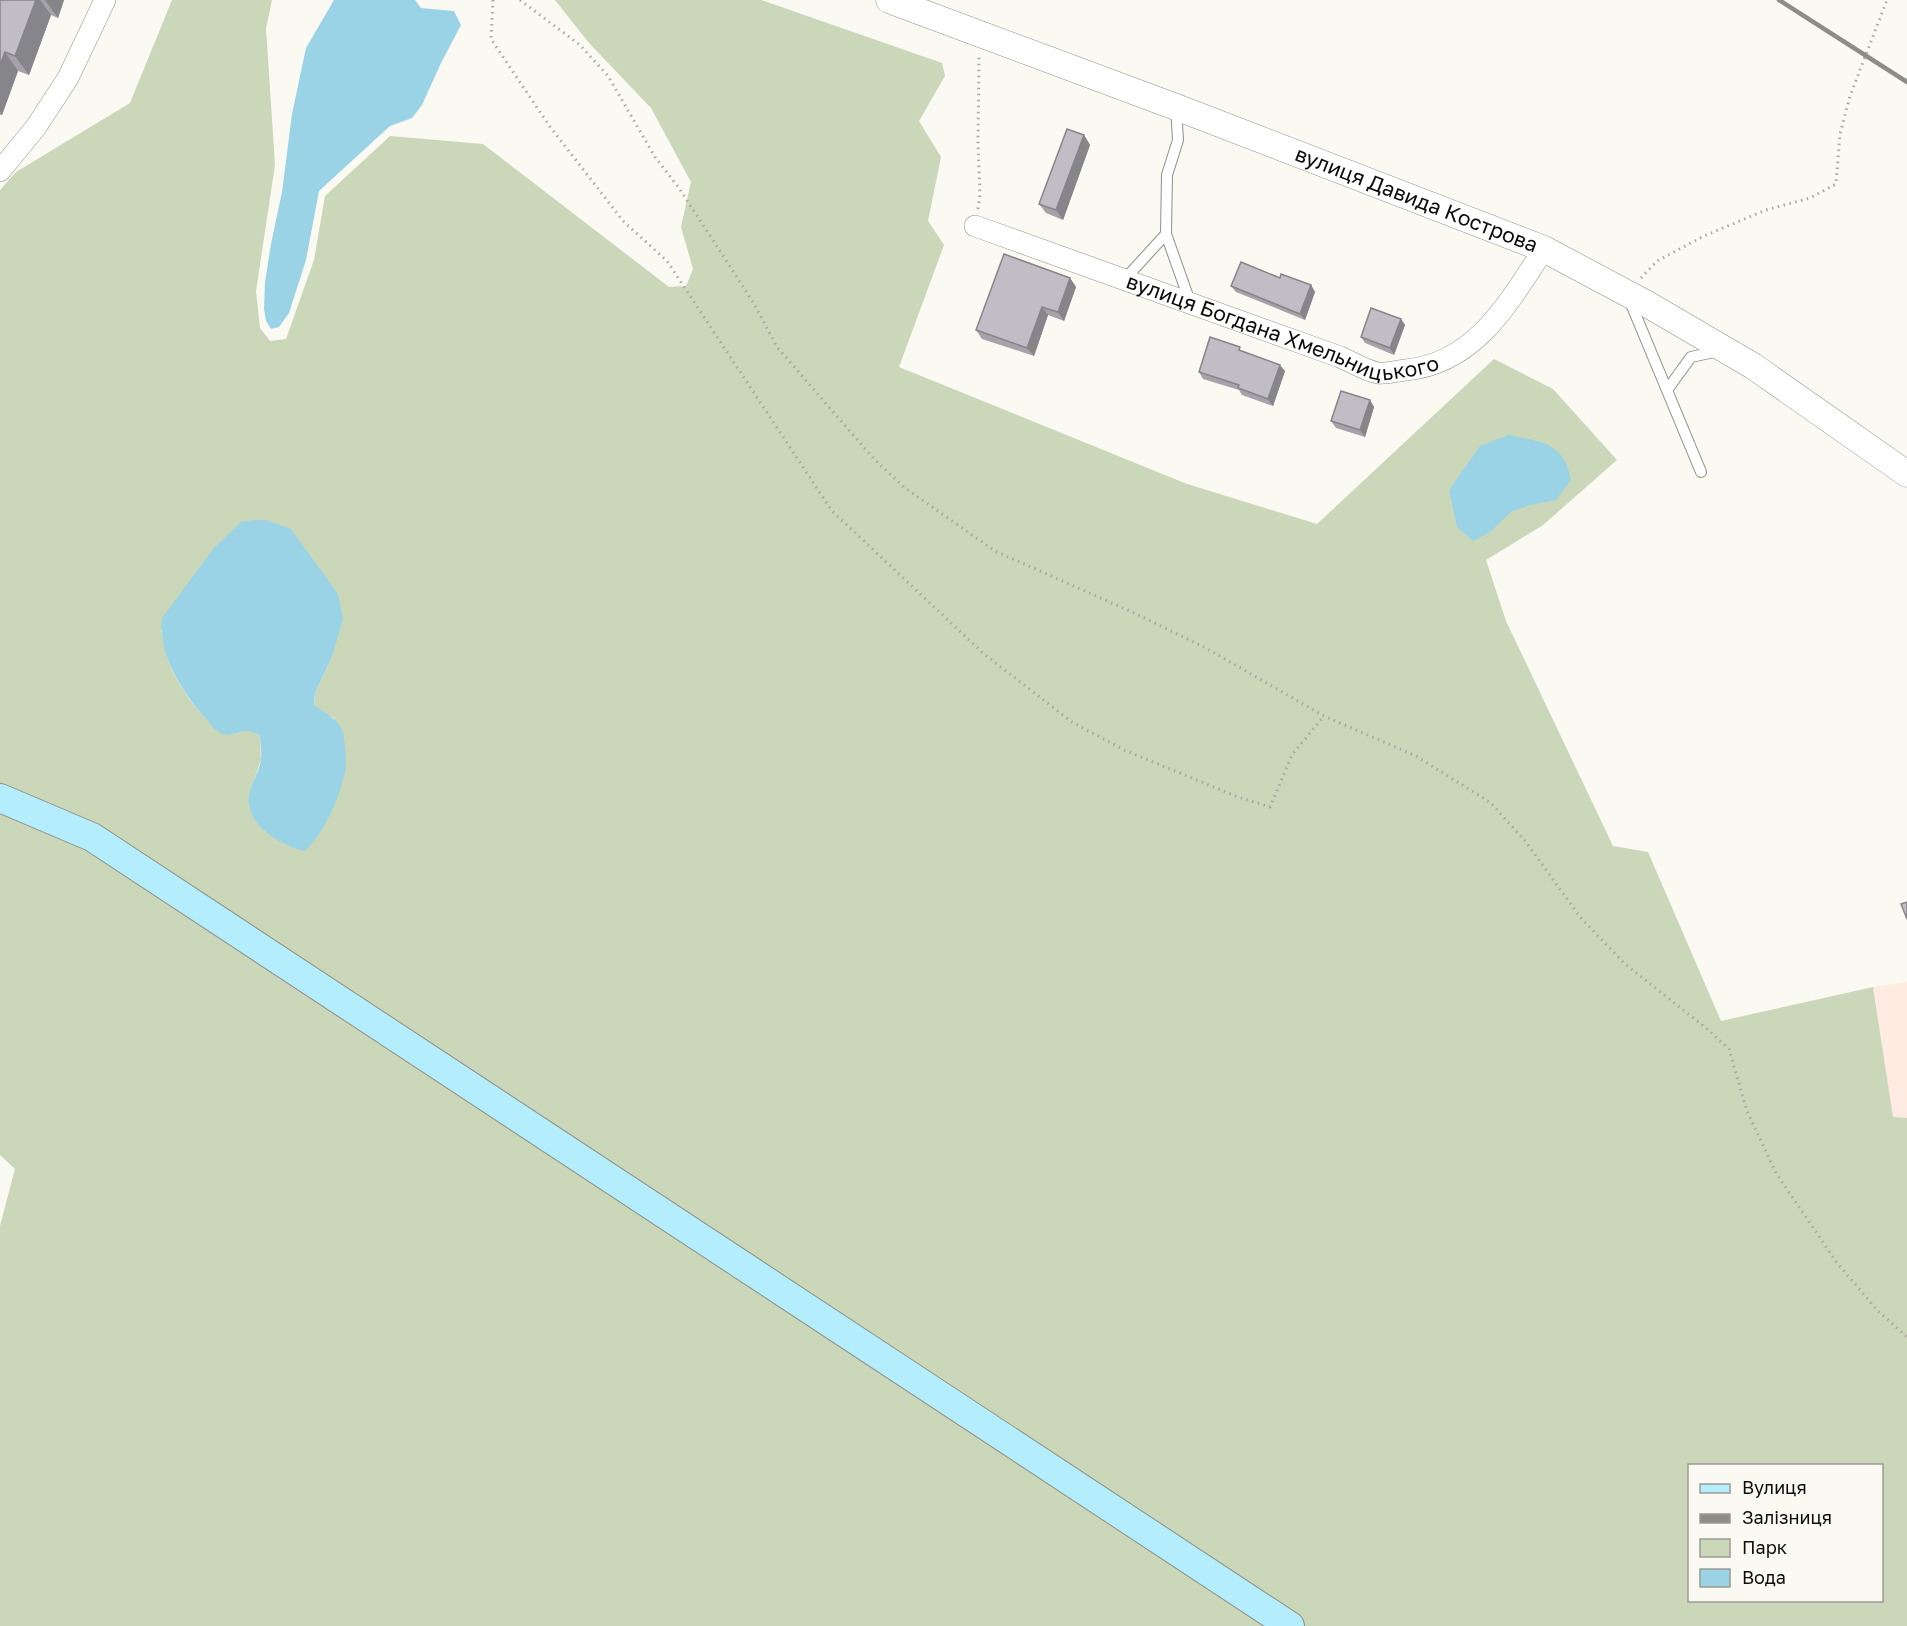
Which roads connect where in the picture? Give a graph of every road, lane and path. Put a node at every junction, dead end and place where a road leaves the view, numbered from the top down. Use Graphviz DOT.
graph roads {
  1 [pos="105,0"];
  2 [pos="493,0"];
  3 [pos="520,0"];
  4 [pos="525,0"];
  5 [pos="889,0"];
  6 [pos="1887,0"];
  7 [pos="526,6"];
  8 [pos="979,33"];
  9 [pos="1176,107"];
  10 [pos="3,161"];
  11 [pos="975,226"];
  12 [pos="1166,234"];
  13 [pos="1544,249"];
  14 [pos="1124,280"];
  15 [pos="1626,293"];
  16 [pos="1190,304"];
  17 [pos="1725,350"];
  18 [pos="1667,390"];
  19 [pos="1701,472"];
  20 [pos="1907,474"];
  21 [pos="1324,716"];
  22 [pos="0,798"];
  23 [pos="1907,1337"];
  24 [pos="1290,1626"];
  1 -- 10 [label="street"];
  2 -- 21 [label="path"];
  3 -- 7 [label="path"];
  4 -- 7 [label="path"];
  5 -- 8 [label="street, вулиця Давида Кострова"];
  6 -- 15 [label="path"];
  7 -- 21 [label="path"];
  8 -- 9 [label="street, вулиця Давида Кострова"];
  8 -- 11 [label="path"];
  9 -- 12 [label="lane"];
  9 -- 13 [label="street, вулиця Давида Кострова"];
  11 -- 14 [label="street, вулиця Богдана Хмельницького"];
  12 -- 14 [label="lane"];
  12 -- 16 [label="lane"];
  13 -- 15 [label="street, вулиця Давида Кострова"];
  13 -- 16 [label="street, вулиця Богдана Хмельницького"];
  14 -- 16 [label="street, вулиця Богдана Хмельницького"];
  15 -- 17 [label="street, вулиця Давида Кострова"];
  15 -- 18 [label="lane"];
  17 -- 18 [label="lane"];
  17 -- 20 [label="street, вулиця Давида Кострова"];
  18 -- 19 [label="lane"];
  21 -- 23 [label="path"];
  22 -- 24 [label="main road"];
}
